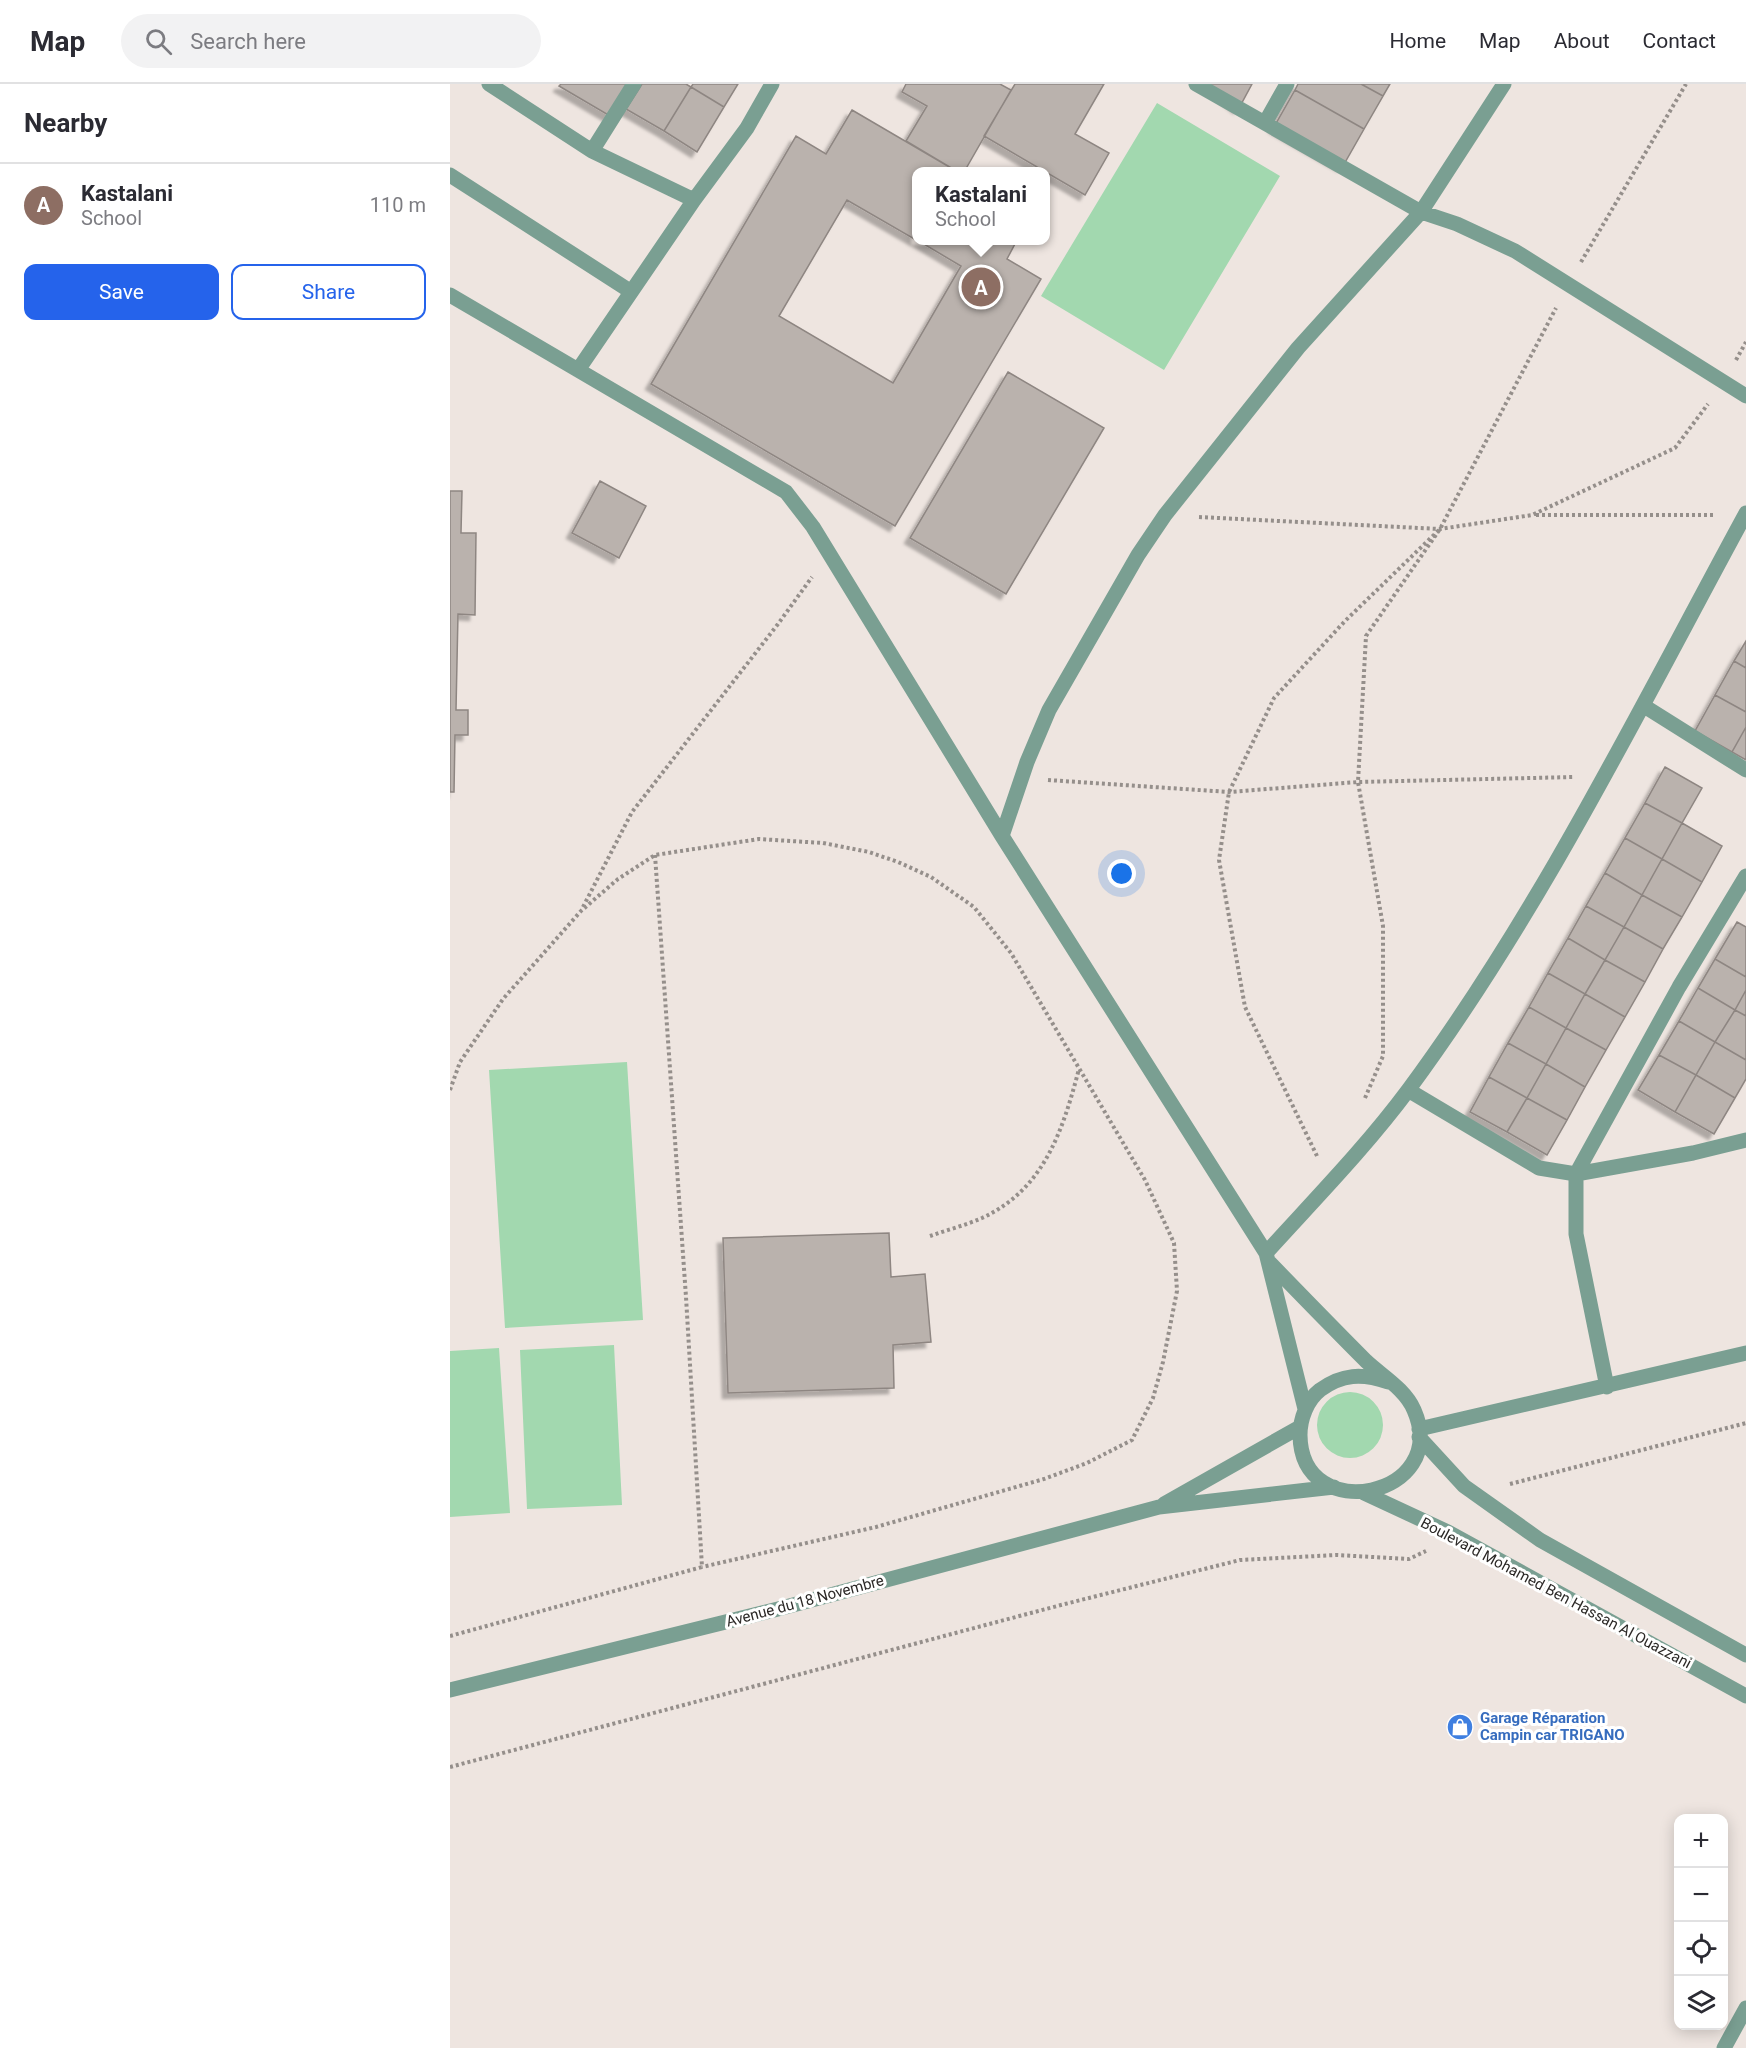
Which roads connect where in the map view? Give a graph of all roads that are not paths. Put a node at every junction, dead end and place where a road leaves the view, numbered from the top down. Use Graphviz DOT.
graph roads {
  1 [pos="489,84"];
  2 [pos="634,84"];
  3 [pos="772,84"];
  4 [pos="1196,84"];
  5 [pos="1287,84"];
  6 [pos="1504,84"];
  7 [pos="1264,123"];
  8 [pos="592,151"];
  9 [pos="450,175"];
  10 [pos="694,200"];
  11 [pos="1421,212"];
  12 [pos="630,291"];
  13 [pos="450,295"];
  14 [pos="578,370"];
  15 [pos="1746,396"];
  16 [pos="1746,514"];
  17 [pos="1644,706"];
  18 [pos="1746,770"];
  19 [pos="1002,836"];
  20 [pos="1745,881"];
  21 [pos="1408,1090"];
  22 [pos="1746,1140"];
  23 [pos="1575,1174"];
  24 [pos="1268,1258"];
  25 [pos="1746,1353"];
  26 [pos="1388,1382"];
  27 [pos="1607,1387"];
  28 [pos="1305,1409"];
  29 [pos="1300,1427"];
  30 [pos="1419,1433"];
  31 [pos="1334,1487"];
  32 [pos="1364,1493"];
  33 [pos="1159,1507"];
  34 [pos="1746,1655"];
  35 [pos="450,1690"];
  36 [pos="1746,1696"];
  37 [pos="1746,2008"];
  38 [pos="1724,2048"];
  1 -- 8 [label="street"];
  2 -- 8 [label="street"];
  3 -- 10 [label="street"];
  4 -- 7 [label="street"];
  5 -- 7 [label="street"];
  6 -- 11 [label="street"];
  7 -- 11 [label="street"];
  8 -- 10 [label="street"];
  9 -- 12 [label="street"];
  10 -- 12 [label="street"];
  11 -- 15 [label="street"];
  11 -- 19 [label="street"];
  12 -- 14 [label="street"];
  13 -- 14 [label="street"];
  14 -- 19 [label="street"];
  16 -- 17 [label="street"];
  17 -- 18 [label="street"];
  17 -- 21 [label="street"];
  19 -- 24 [label="street"];
  20 -- 23 [label="street"];
  21 -- 23 [label="street"];
  21 -- 24 [label="street"];
  22 -- 23 [label="street"];
  23 -- 27 [label="street"];
  24 -- 26 [label="street"];
  24 -- 28 [label="street"];
  25 -- 27 [label="street"];
  26 -- 28 [label="street"];
  26 -- 30 [label="street"];
  27 -- 30 [label="street"];
  28 -- 29 [label="street"];
  29 -- 31 [label="street"];
  29 -- 33 [label="street, Avenue du 18 Novembre"];
  30 -- 32 [label="street"];
  30 -- 34 [label="street"];
  31 -- 32 [label="street"];
  31 -- 33 [label="street, Avenue du 18 Novembre"];
  32 -- 36 [label="street, Boulevard Mohamed Ben Hassan Al Ouazzani"];
  33 -- 35 [label="street, Avenue du 18 Novembre"];
  37 -- 38 [label="street"];
}
